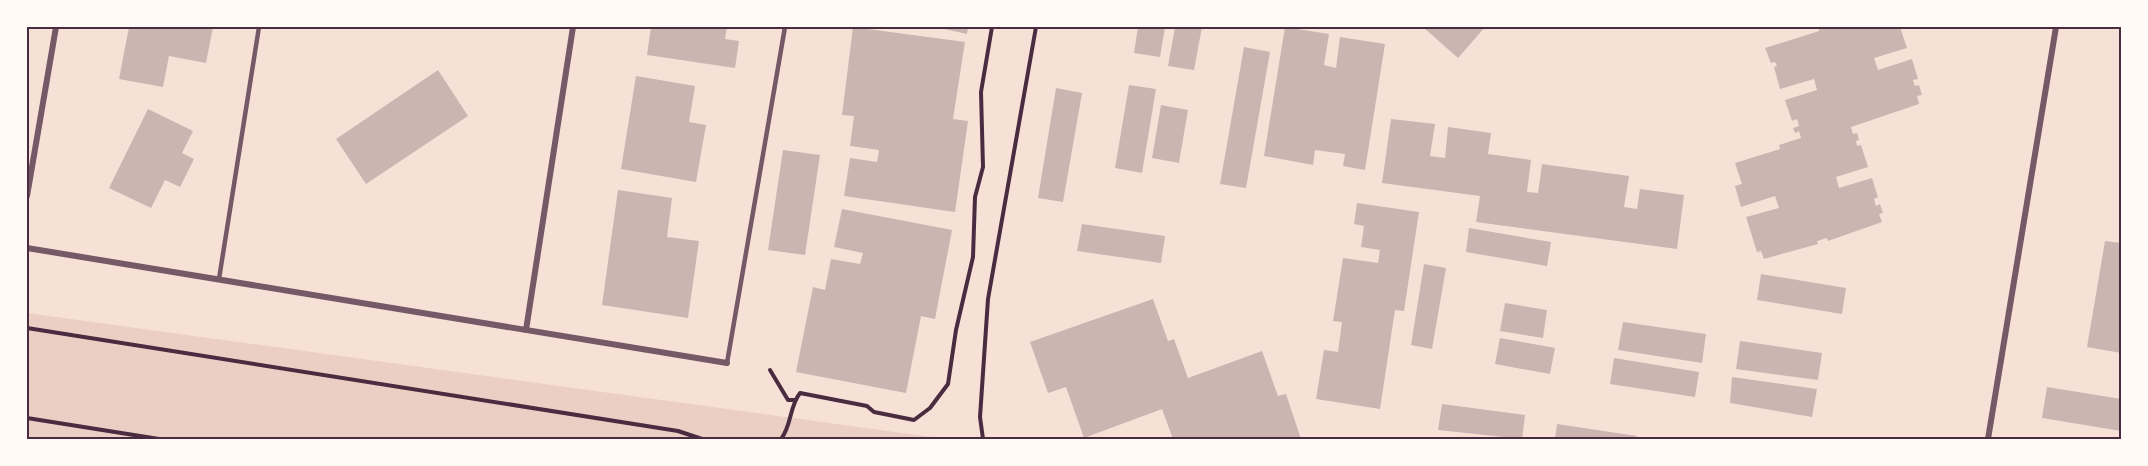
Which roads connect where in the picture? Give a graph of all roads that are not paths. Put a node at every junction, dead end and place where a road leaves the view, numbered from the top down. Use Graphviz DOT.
graph roads {
  1 [pos="56,27"];
  2 [pos="259,27"];
  3 [pos="573,27"];
  4 [pos="785,27"];
  5 [pos="2056,27"];
  6 [pos="27,196"];
  7 [pos="27,248"];
  8 [pos="219,279"];
  9 [pos="526,330"];
  10 [pos="727,363"];
  11 [pos="1988,439"];
  1 -- 6 [label="street"];
  2 -- 8 [label="lane"];
  3 -- 9 [label="street"];
  4 -- 10 [label="lane"];
  5 -- 11 [label="street"];
  7 -- 8 [label="street"];
  8 -- 9 [label="street"];
  9 -- 10 [label="street"];
}
